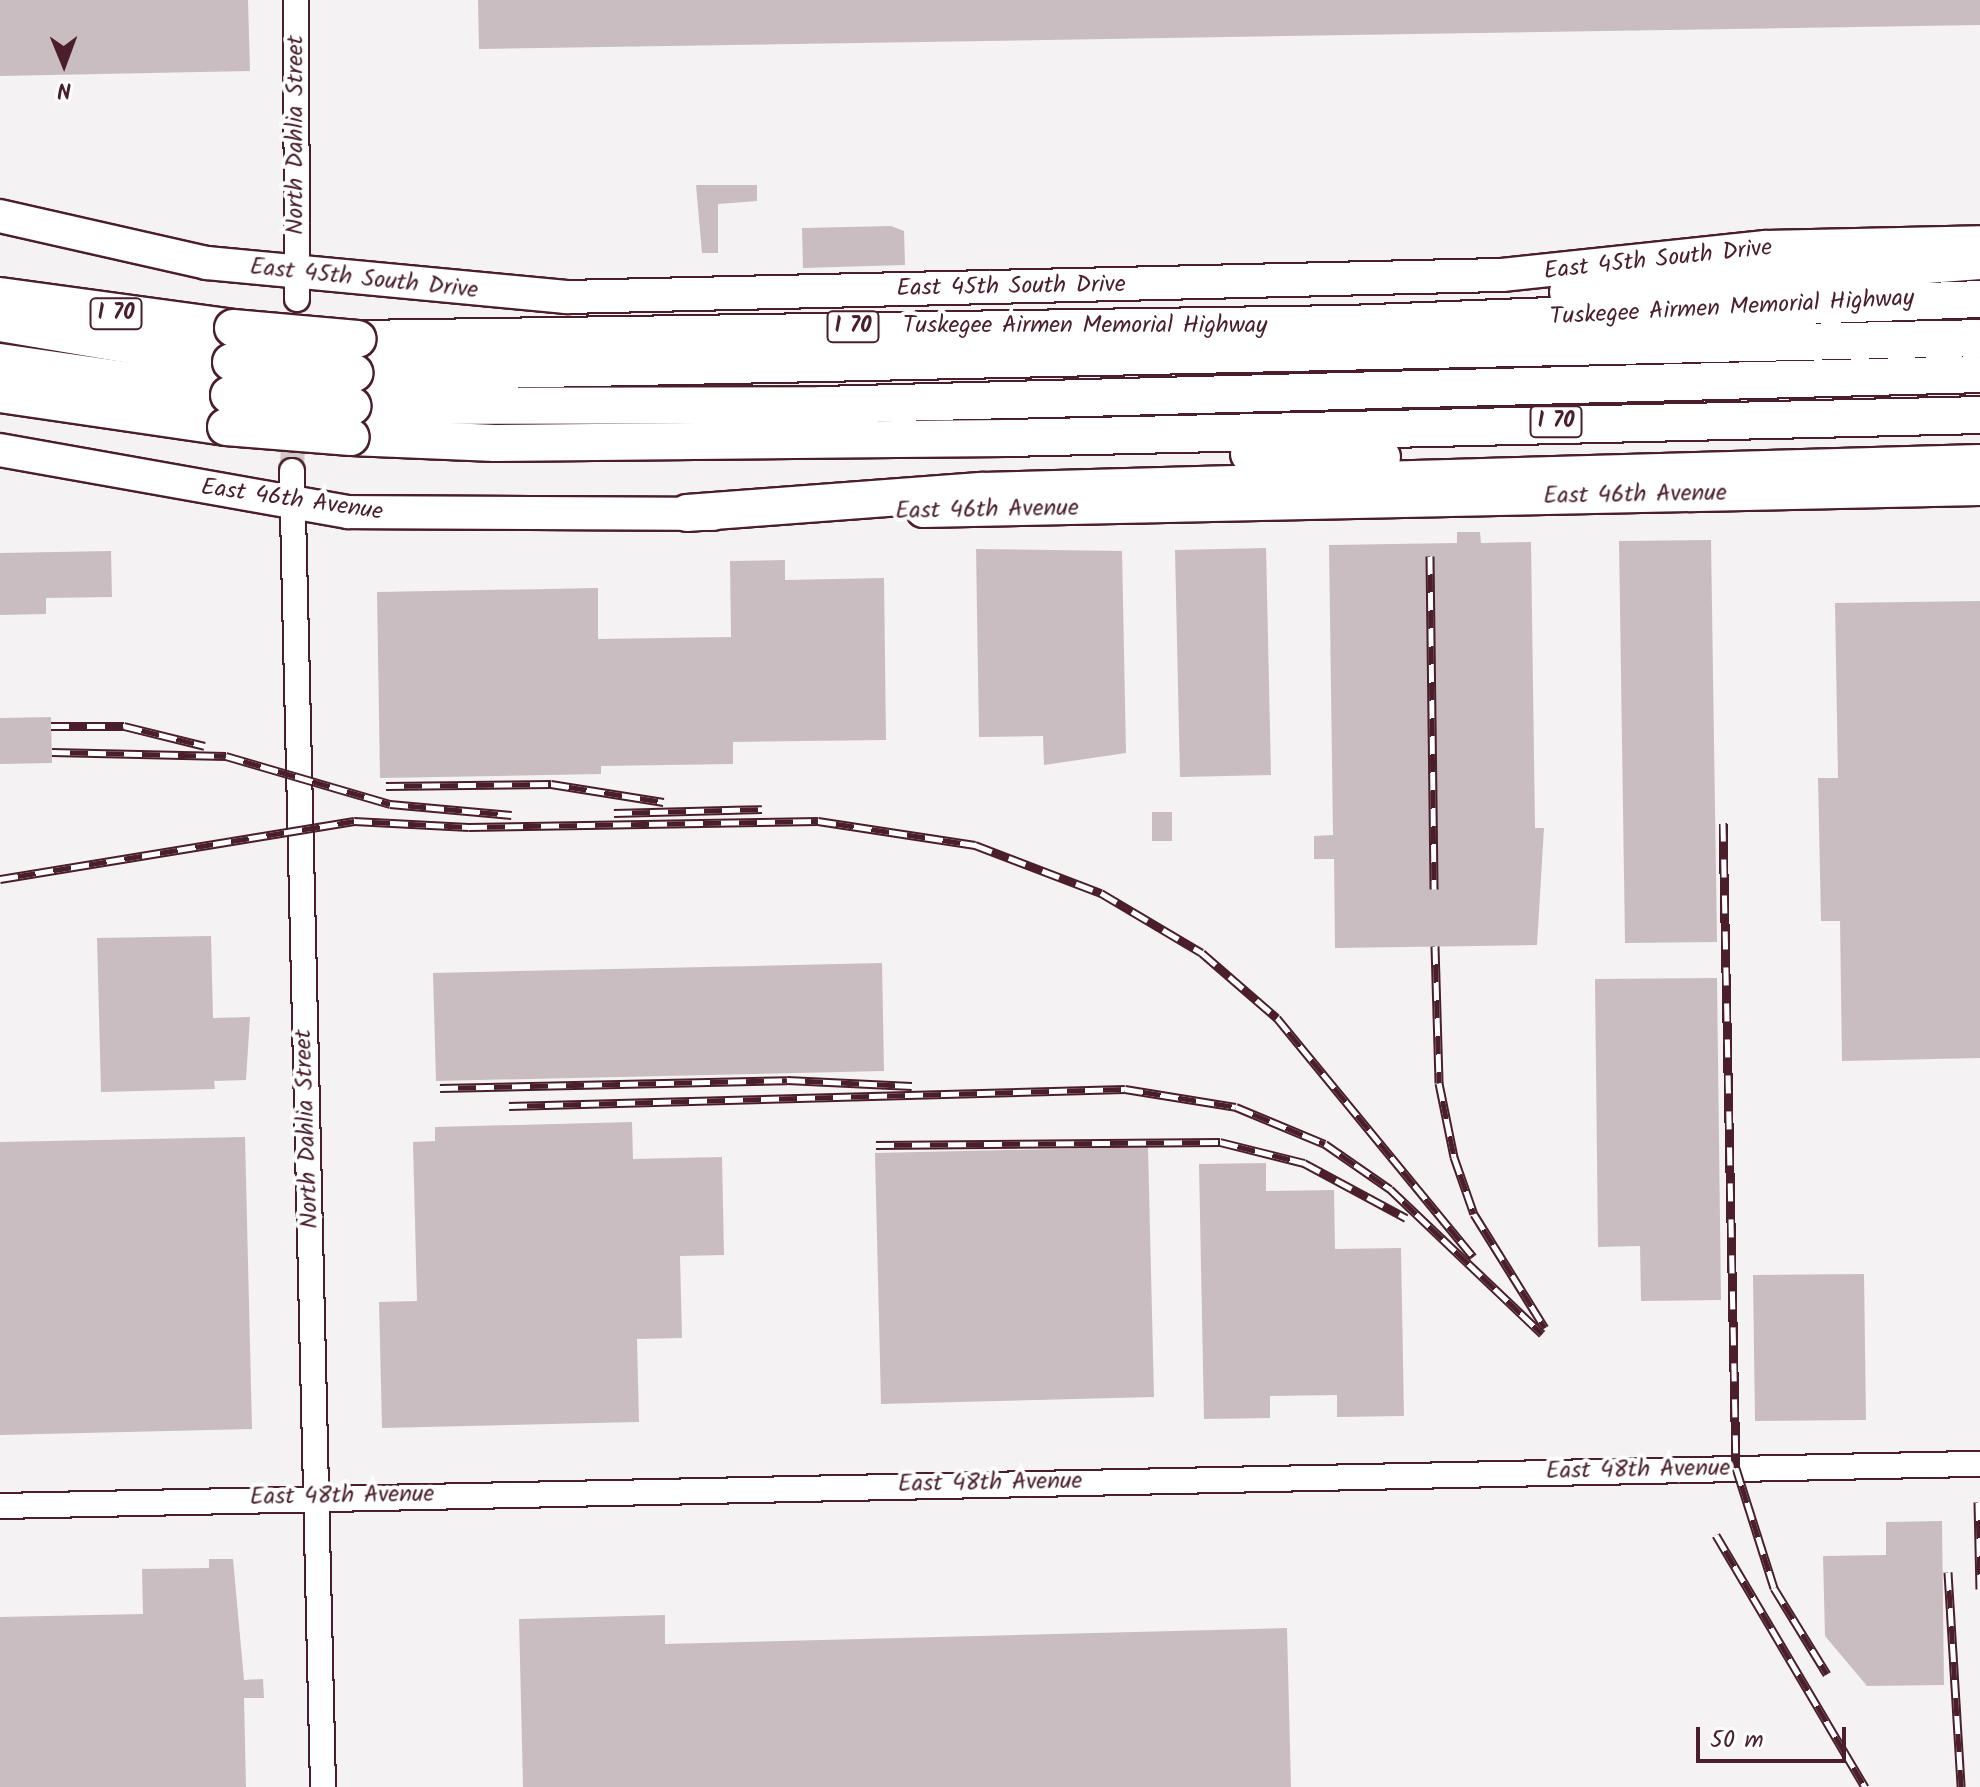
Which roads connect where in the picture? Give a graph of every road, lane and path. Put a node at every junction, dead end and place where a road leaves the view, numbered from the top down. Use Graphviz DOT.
graph roads {
  1 [pos="296,0"];
  2 [pos="0,216"];
  3 [pos="1980,242"];
  4 [pos="1980,261"];
  5 [pos="297,285"];
  6 [pos="0,296"];
  7 [pos="1980,299"];
  8 [pos="0,323"];
  9 [pos="1349,324"];
  10 [pos="1980,338"];
  11 [pos="0,362"];
  12 [pos="1980,374"];
  13 [pos="230,378"];
  14 [pos="354,389"];
  15 [pos="0,394"];
  16 [pos="1980,415"];
  17 [pos="1133,436"];
  18 [pos="0,450"];
  19 [pos="1980,463"];
  20 [pos="1652,468"];
  21 [pos="292,471"];
  22 [pos="1980,489"];
  23 [pos="292,504"];
  24 [pos="687,513"];
  25 [pos="1980,1464"];
  26 [pos="318,1496"];
  27 [pos="0,1506"];
  28 [pos="323,1787"];
  1 -- 5 [label="street, North Dahlia Street"];
  2 -- 5 [label="main road, East 45th South Drive"];
  3 -- 5 [label="main road, East 45th South Drive"];
  4 -- 9 [label="highway"];
  6 -- 13 [label="highway, Tuskegee Airmen Memorial Highway / I 70"];
  7 -- 9 [label="highway, Tuskegee Airmen Memorial Highway / I 70"];
  8 -- 13 [label="highway"];
  9 -- 14 [label="highway, Tuskegee Airmen Memorial Highway / I 70"];
  10 -- 14 [label="highway"];
  11 -- 13 [label="highway"];
  12 -- 14 [label="highway"];
  13 -- 14 [label="highway, Tuskegee Airmen Memorial Highway / I 70, bridge"];
  13 -- 14 [label="highway, Tuskegee Airmen Memorial Highway / I 70, bridge"];
  13 -- 15 [label="highway, Tuskegee Airmen Memorial Highway / I 70"];
  14 -- 17 [label="highway, Tuskegee Airmen Memorial Highway / I 70"];
  16 -- 17 [label="highway, Tuskegee Airmen Memorial Highway / I 70"];
  17 -- 20 [label="highway"];
  18 -- 23 [label="main road, East 46th Avenue"];
  19 -- 20 [label="highway"];
  20 -- 24 [label="highway"];
  21 -- 23 [label="street, North Dahlia Street"];
  22 -- 24 [label="main road, East 46th Avenue"];
  23 -- 24 [label="main road, East 46th Avenue"];
  23 -- 26 [label="street, North Dahlia Street"];
  25 -- 26 [label="street, East 48th Avenue"];
  26 -- 27 [label="street, East 48th Avenue"];
  26 -- 28 [label="street, North Dahlia Street"];
}
